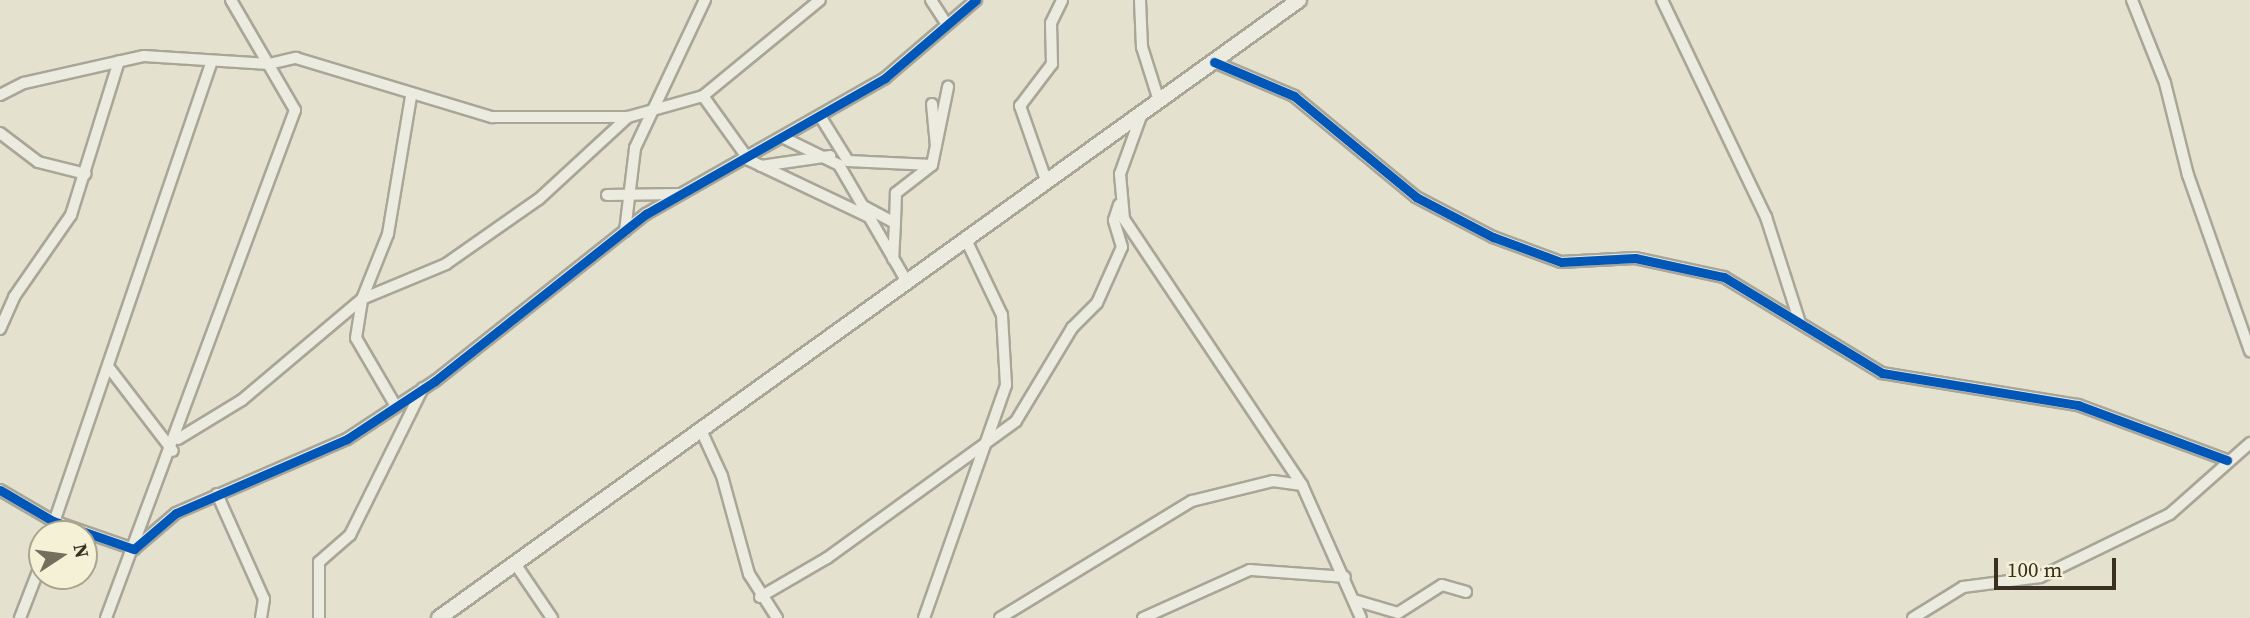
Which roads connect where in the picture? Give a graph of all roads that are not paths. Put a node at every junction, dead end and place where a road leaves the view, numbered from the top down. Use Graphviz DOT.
graph roads {
  1 [pos="231,0"];
  2 [pos="705,0"];
  3 [pos="820,0"];
  4 [pos="931,0"];
  5 [pos="975,0"];
  6 [pos="1062,0"];
  7 [pos="1140,0"];
  8 [pos="1299,0"];
  9 [pos="1662,0"];
  10 [pos="2132,0"];
  11 [pos="946,23"];
  12 [pos="119,61"];
  13 [pos="212,61"];
  14 [pos="1214,62"];
  15 [pos="269,64"];
  16 [pos="948,87"];
  17 [pos="0,95"];
  18 [pos="704,96"];
  19 [pos="411,97"];
  20 [pos="1159,101"];
  21 [pos="932,104"];
  22 [pos="659,108"];
  23 [pos="820,116"];
  24 [pos="1140,116"];
  25 [pos="628,117"];
  26 [pos="0,133"];
  27 [pos="784,138"];
  28 [pos="938,151"];
  29 [pos="830,156"];
  30 [pos="749,160"];
  31 [pos="932,164"];
  32 [pos="761,166"];
  33 [pos="86,174"];
  34 [pos="1047,183"];
  35 [pos="625,192"];
  36 [pos="684,194"];
  37 [pos="607,195"];
  38 [pos="1119,205"];
  39 [pos="863,206"];
  40 [pos="869,217"];
  41 [pos="895,223"];
  42 [pos="625,231"];
  43 [pos="967,242"];
  44 [pos="893,259"];
  45 [pos="906,282"];
  46 [pos="362,299"];
  47 [pos="1800,323"];
  48 [pos="0,329"];
  49 [pos="2250,351"];
  50 [pos="110,369"];
  51 [pos="423,388"];
  52 [pos="394,403"];
  53 [pos="700,428"];
  54 [pos="994,435"];
  55 [pos="178,439"];
  56 [pos="2250,443"];
  57 [pos="173,451"];
  58 [pos="2227,460"];
  59 [pos="1302,485"];
  60 [pos="0,490"];
  61 [pos="217,494"];
  62 [pos="51,520"];
  63 [pos="53,520"];
  64 [pos="98,537"];
  65 [pos="134,549"];
  66 [pos="516,565"];
  67 [pos="1345,577"];
  68 [pos="31,590"];
  69 [pos="1466,592"];
  70 [pos="760,597"];
  71 [pos="1354,600"];
  72 [pos="447,615"];
  73 [pos="20,618"];
  74 [pos="106,618"];
  75 [pos="261,618"];
  76 [pos="319,618"];
  77 [pos="552,618"];
  78 [pos="777,618"];
  79 [pos="924,618"];
  80 [pos="1000,618"];
  81 [pos="1143,618"];
  82 [pos="1361,618"];
  83 [pos="1913,618"];
  1 -- 15 [label="street"];
  2 -- 22 [label="street"];
  3 -- 18 [label="street"];
  4 -- 11 [label="street"];
  5 -- 11 [label="street"];
  6 -- 34 [label="street"];
  7 -- 20 [label="street"];
  8 -- 14 [label="main road"];
  9 -- 47 [label="street"];
  10 -- 49 [label="street"];
  11 -- 23 [label="street"];
  12 -- 13 [label="street"];
  12 -- 17 [label="street"];
  12 -- 33 [label="street"];
  13 -- 15 [label="street"];
  13 -- 50 [label="street"];
  14 -- 20 [label="main road"];
  14 -- 47 [label="street"];
  15 -- 19 [label="street"];
  15 -- 55 [label="street"];
  16 -- 28 [label="street"];
  18 -- 22 [label="street"];
  18 -- 30 [label="street"];
  19 -- 25 [label="street"];
  19 -- 46 [label="street"];
  20 -- 24 [label="main road"];
  21 -- 28 [label="street"];
  22 -- 25 [label="street"];
  22 -- 35 [label="street"];
  23 -- 27 [label="street"];
  23 -- 31 [label="street"];
  24 -- 34 [label="main road"];
  24 -- 38 [label="street"];
  25 -- 46 [label="street"];
  26 -- 33 [label="street"];
  27 -- 29 [label="street"];
  27 -- 30 [label="street"];
  28 -- 31 [label="street"];
  29 -- 32 [label="street"];
  29 -- 39 [label="street"];
  30 -- 32 [label="street"];
  30 -- 36 [label="street"];
  31 -- 41 [label="street"];
  32 -- 40 [label="street"];
  33 -- 48 [label="street"];
  34 -- 43 [label="main road"];
  35 -- 36 [label="street"];
  35 -- 37 [label="street"];
  35 -- 42 [label="street"];
  36 -- 42 [label="street"];
  38 -- 54 [label="street"];
  38 -- 59 [label="street"];
  39 -- 40 [label="street"];
  39 -- 41 [label="street"];
  40 -- 44 [label="street"];
  41 -- 44 [label="street"];
  42 -- 51 [label="street"];
  43 -- 45 [label="main road"];
  43 -- 54 [label="street"];
  44 -- 45 [label="street"];
  45 -- 53 [label="main road"];
  46 -- 52 [label="street"];
  46 -- 55 [label="street"];
  47 -- 58 [label="street"];
  50 -- 57 [label="street"];
  50 -- 63 [label="street"];
  51 -- 52 [label="street"];
  51 -- 76 [label="street"];
  52 -- 61 [label="street"];
  53 -- 66 [label="main road"];
  53 -- 70 [label="street"];
  54 -- 70 [label="street"];
  54 -- 79 [label="street"];
  55 -- 57 [label="street"];
  56 -- 58 [label="street"];
  57 -- 65 [label="street"];
  58 -- 83 [label="street"];
  59 -- 67 [label="street"];
  59 -- 80 [label="street"];
  60 -- 62 [label="street"];
  61 -- 65 [label="street"];
  61 -- 75 [label="street"];
  64 -- 65 [label="street"];
  65 -- 74 [label="street"];
  66 -- 72 [label="main road"];
  66 -- 77 [label="street"];
  67 -- 71 [label="street"];
  67 -- 81 [label="street"];
  68 -- 73 [label="street"];
  69 -- 71 [label="street"];
  70 -- 78 [label="street"];
  71 -- 82 [label="street"];
}
